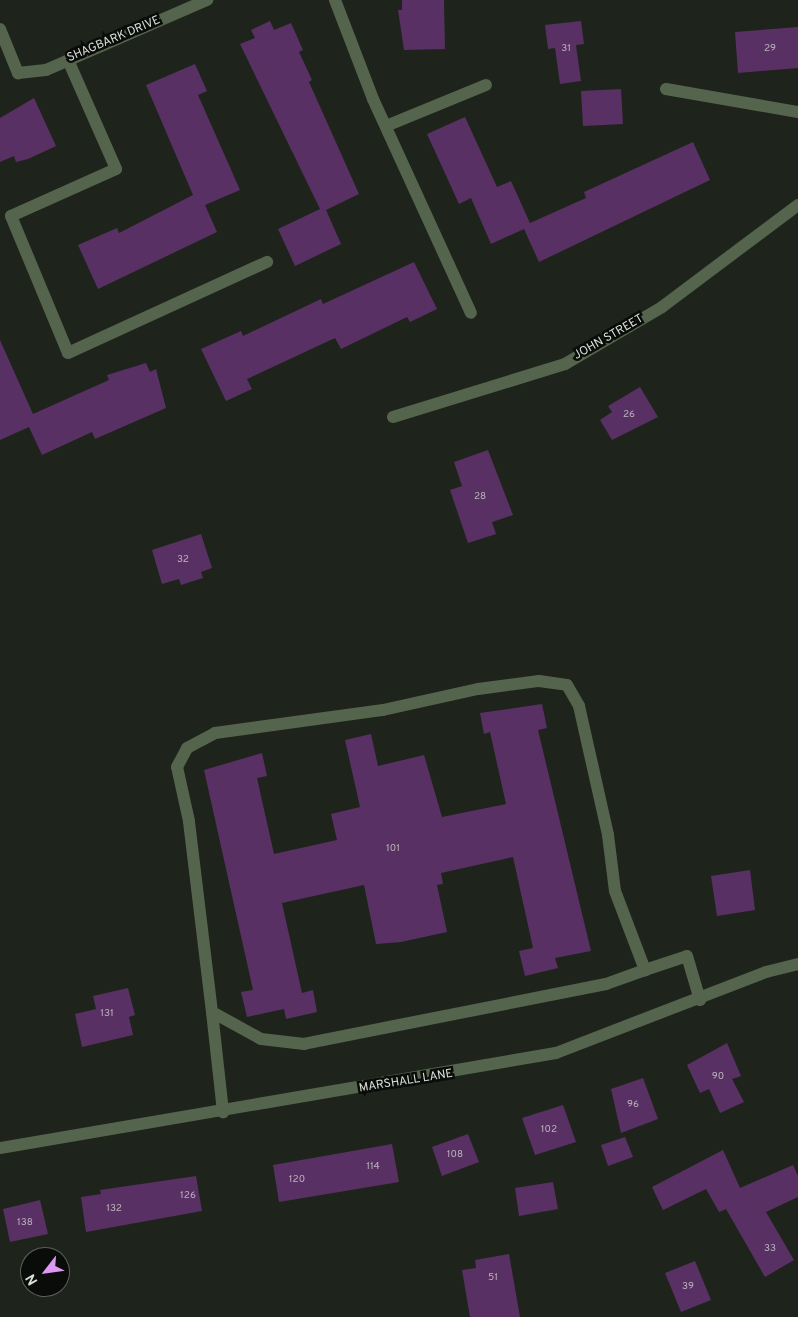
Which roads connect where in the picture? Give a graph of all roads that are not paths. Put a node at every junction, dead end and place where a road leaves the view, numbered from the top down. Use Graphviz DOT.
graph roads {
  1 [pos="207,0"];
  2 [pos="335,0"];
  3 [pos="0,29"];
  4 [pos="68,60"];
  5 [pos="486,85"];
  6 [pos="666,88"];
  7 [pos="798,112"];
  8 [pos="386,126"];
  9 [pos="798,205"];
  10 [pos="266,262"];
  11 [pos="471,313"];
  12 [pos="393,417"];
  13 [pos="798,964"];
  14 [pos="645,970"];
  15 [pos="700,1000"];
  16 [pos="212,1012"];
  17 [pos="223,1112"];
  18 [pos="0,1148"];
  1 -- 4 [label="street, SHAGBARK DRIVE"];
  2 -- 8 [label="street"];
  3 -- 4 [label="street, SHAGBARK DRIVE"];
  4 -- 10 [label="street"];
  5 -- 8 [label="street"];
  6 -- 7 [label="street"];
  8 -- 11 [label="street"];
  9 -- 12 [label="street, JOHN STREET"];
  13 -- 15 [label="street, MARSHALL LANE"];
  14 -- 15 [label="street"];
  14 -- 16 [label="street"];
  14 -- 16 [label="street"];
  15 -- 17 [label="street, MARSHALL LANE"];
  16 -- 17 [label="street"];
  17 -- 18 [label="street, MARSHALL LANE"];
}
